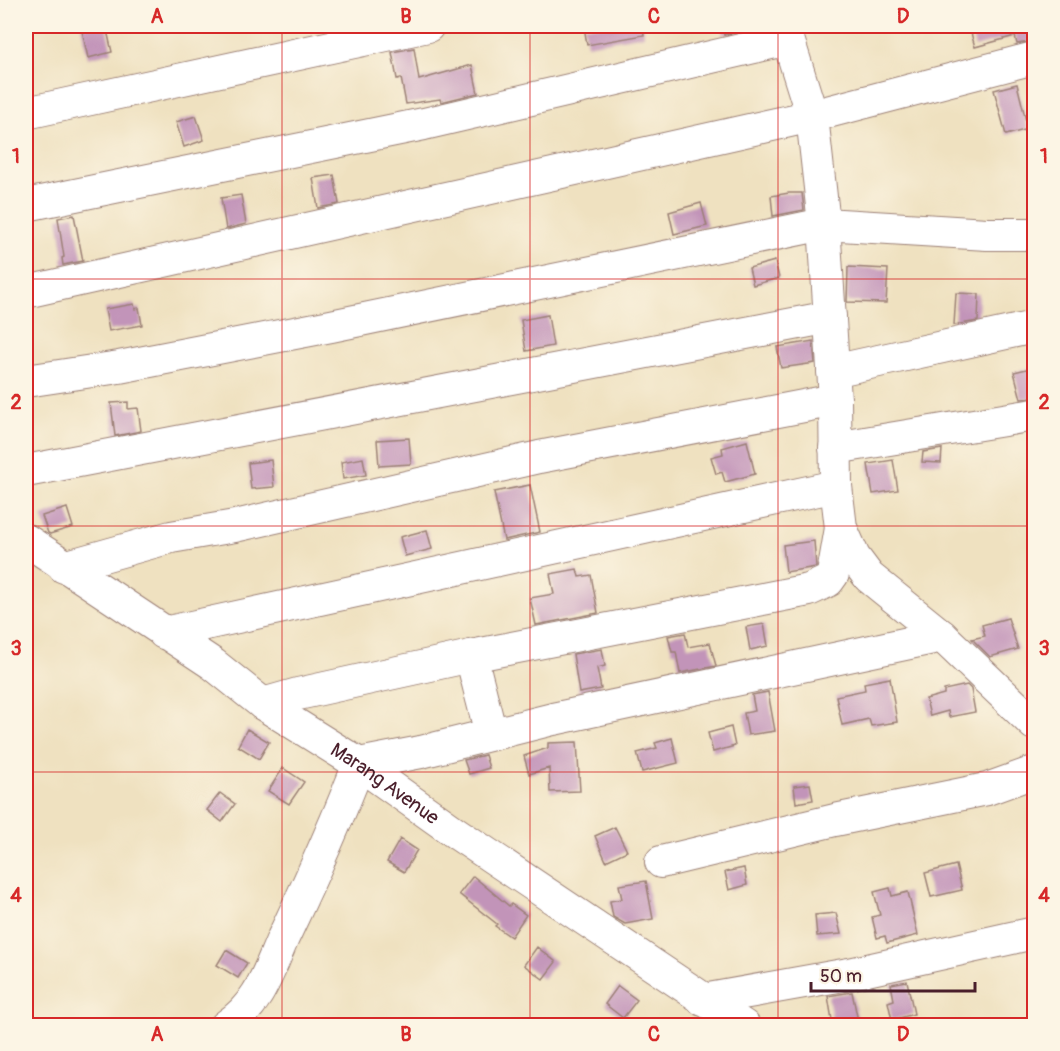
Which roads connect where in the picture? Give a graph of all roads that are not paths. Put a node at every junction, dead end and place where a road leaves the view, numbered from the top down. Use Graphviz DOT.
graph roads {
  1 [pos="428,26"];
  2 [pos="784,32"];
  3 [pos="1035,58"];
  4 [pos="26,113"];
  5 [pos="812,116"];
  6 [pos="26,205"];
  7 [pos="824,224"];
  8 [pos="1035,234"];
  9 [pos="26,292"];
  10 [pos="830,317"];
  11 [pos="1035,327"];
  12 [pos="26,381"];
  13 [pos="834,386"];
  14 [pos="1035,415"];
  15 [pos="835,448"];
  16 [pos="26,471"];
  17 [pos="836,486"];
  18 [pos="841,528"];
  19 [pos="26,540"];
  20 [pos="64,567"];
  21 [pos="164,633"];
  22 [pos="942,636"];
  23 [pos="471,656"];
  24 [pos="263,704"];
  25 [pos="1035,724"];
  26 [pos="490,734"];
  27 [pos="359,764"];
  28 [pos="1035,772"];
  29 [pos="661,862"];
  30 [pos="1035,933"];
  31 [pos="703,1000"];
  32 [pos="226,1026"];
  33 [pos="744,1026"];
  1 -- 4 [label="street"];
  2 -- 5 [label="street"];
  2 -- 6 [label="street"];
  3 -- 5 [label="street"];
  5 -- 7 [label="street"];
  5 -- 9 [label="street"];
  7 -- 8 [label="street"];
  7 -- 10 [label="street"];
  7 -- 12 [label="street"];
  10 -- 13 [label="street"];
  10 -- 16 [label="street"];
  11 -- 13 [label="street"];
  13 -- 15 [label="street"];
  13 -- 20 [label="street"];
  14 -- 15 [label="street"];
  15 -- 17 [label="street"];
  17 -- 18 [label="street"];
  17 -- 21 [label="street"];
  18 -- 22 [label="street"];
  18 -- 23 [label="street"];
  19 -- 20 [label="street, Marang Avenue"];
  20 -- 21 [label="street, Marang Avenue"];
  21 -- 24 [label="street, Marang Avenue"];
  22 -- 25 [label="street"];
  22 -- 26 [label="street"];
  23 -- 24 [label="street"];
  23 -- 26 [label="street"];
  24 -- 27 [label="street, Marang Avenue"];
  26 -- 27 [label="street"];
  27 -- 31 [label="street, Marang Avenue"];
  27 -- 32 [label="street"];
  28 -- 29 [label="street"];
  30 -- 31 [label="street"];
  31 -- 33 [label="street, Marang Avenue"];
}
